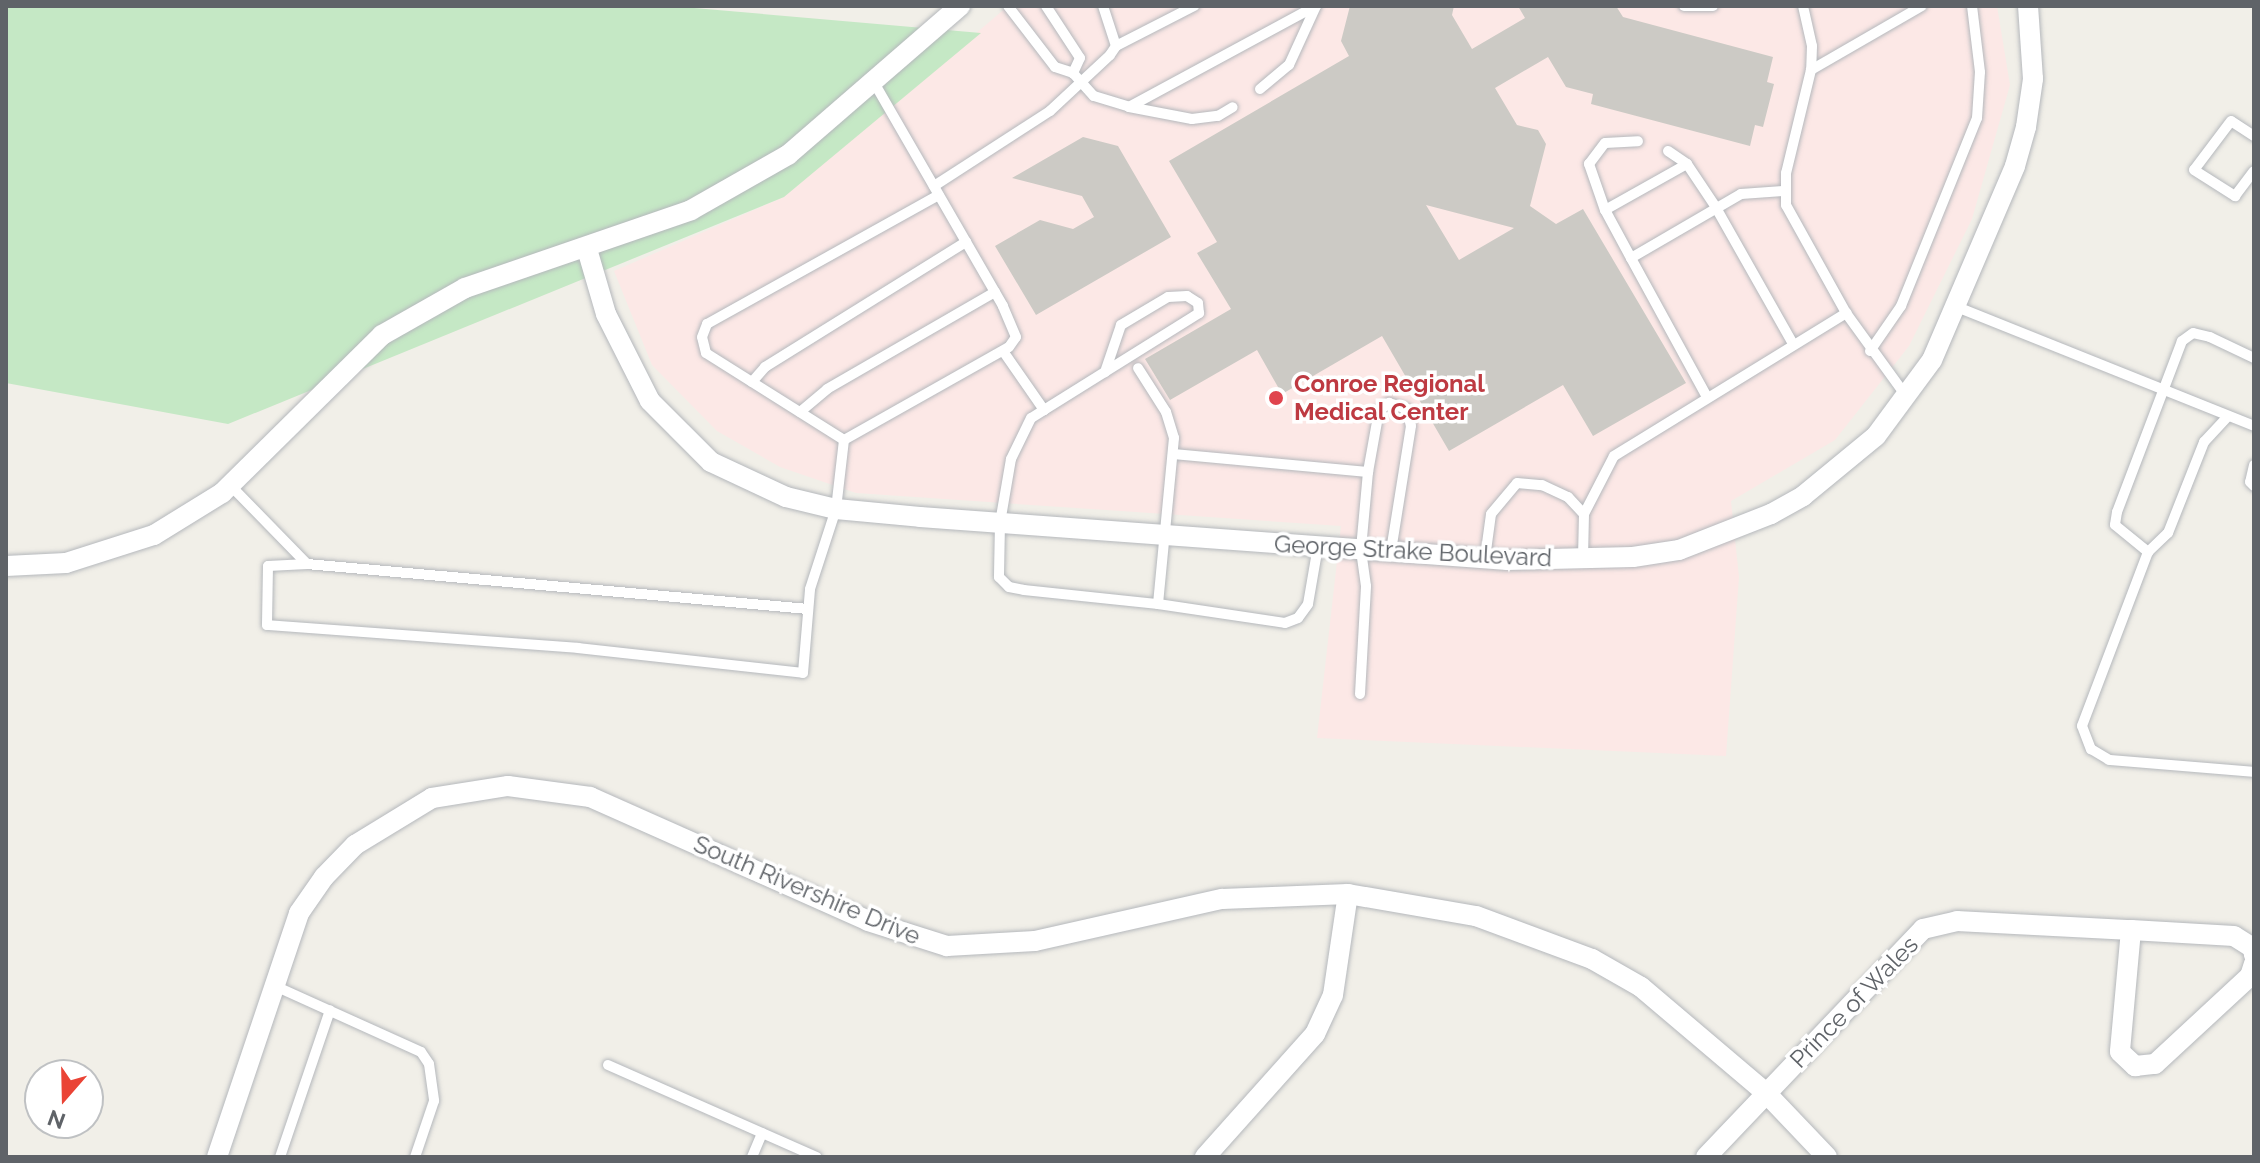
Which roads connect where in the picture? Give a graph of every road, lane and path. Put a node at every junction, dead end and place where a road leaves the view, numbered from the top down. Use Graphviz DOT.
graph roads {
  1 [pos="960,6"];
  2 [pos="1008,6"];
  3 [pos="1046,6"];
  4 [pos="1103,6"];
  5 [pos="1194,6"];
  6 [pos="1316,6"];
  7 [pos="1684,6"];
  8 [pos="1713,6"];
  9 [pos="1922,6"];
  10 [pos="1972,6"];
  11 [pos="2028,6"];
  12 [pos="1805,7"];
  13 [pos="1116,46"];
  14 [pos="1811,70"];
  15 [pos="1073,73"];
  16 [pos="873,81"];
  17 [pos="1080,83"];
  18 [pos="1260,89"];
  19 [pos="1129,107"];
  20 [pos="1233,107"];
  21 [pos="2254,136"];
  22 [pos="1638,141"];
  23 [pos="1668,151"];
  24 [pos="1687,164"];
  25 [pos="2254,171"];
  26 [pos="936,191"];
  27 [pos="1783,191"];
  28 [pos="1715,206"];
  29 [pos="1605,210"];
  30 [pos="966,242"];
  31 [pos="587,249"];
  32 [pos="1631,258"];
  33 [pos="995,292"];
  34 [pos="1957,307"];
  35 [pos="1846,313"];
  36 [pos="1793,344"];
  37 [pos="1003,351"];
  38 [pos="1870,351"];
  39 [pos="2254,358"];
  40 [pos="1138,368"];
  41 [pos="1105,372"];
  42 [pos="752,382"];
  43 [pos="2166,391"];
  44 [pos="1707,397"];
  45 [pos="1907,398"];
  46 [pos="1044,410"];
  47 [pos="800,412"];
  48 [pos="2228,416"];
  49 [pos="2254,426"];
  50 [pos="844,440"];
  51 [pos="1173,454"];
  52 [pos="2254,465"];
  53 [pos="1368,472"];
  54 [pos="230,485"];
  55 [pos="2254,486"];
  56 [pos="836,509"];
  57 [pos="1584,514"];
  58 [pos="1000,523"];
  59 [pos="1166,535"];
  60 [pos="1318,546"];
  61 [pos="1361,549"];
  62 [pos="1391,551"];
  63 [pos="2148,552"];
  64 [pos="1485,558"];
  65 [pos="1583,559"];
  66 [pos="307,564"];
  67 [pos="6,566"];
  68 [pos="1158,604"];
  69 [pos="808,609"];
  70 [pos="1360,694"];
  71 [pos="2254,772"];
  72 [pos="1348,894"];
  73 [pos="2131,930"];
  74 [pos="2254,955"];
  75 [pos="2254,964"];
  76 [pos="275,986"];
  77 [pos="330,1010"];
  78 [pos="608,1065"];
  79 [pos="1767,1094"];
  80 [pos="762,1133"];
  81 [pos="217,1157"];
  82 [pos="280,1157"];
  83 [pos="415,1157"];
  84 [pos="752,1157"];
  85 [pos="817,1157"];
  86 [pos="1205,1157"];
  87 [pos="1706,1157"];
  88 [pos="1827,1157"];
  1 -- 16 [label="street"];
  2 -- 15 [label="lane"];
  3 -- 15 [label="lane"];
  4 -- 13 [label="lane"];
  5 -- 13 [label="lane"];
  6 -- 18 [label="lane"];
  6 -- 19 [label="lane"];
  7 -- 8 [label="lane"];
  9 -- 14 [label="lane"];
  10 -- 38 [label="lane"];
  11 -- 34 [label="street, George Strake Boulevard"];
  12 -- 14 [label="lane"];
  13 -- 17 [label="lane"];
  14 -- 27 [label="lane"];
  15 -- 17 [label="lane"];
  16 -- 26 [label="lane"];
  16 -- 31 [label="street"];
  17 -- 19 [label="lane"];
  17 -- 26 [label="lane"];
  19 -- 20 [label="lane"];
  21 -- 25 [label="lane"];
  22 -- 29 [label="lane"];
  23 -- 24 [label="lane"];
  24 -- 28 [label="lane"];
  24 -- 29 [label="lane"];
  26 -- 30 [label="lane"];
  26 -- 42 [label="lane"];
  27 -- 28 [label="lane"];
  27 -- 35 [label="lane"];
  28 -- 32 [label="lane"];
  28 -- 36 [label="lane"];
  29 -- 32 [label="lane"];
  30 -- 33 [label="lane"];
  30 -- 42 [label="lane"];
  31 -- 54 [label="street"];
  31 -- 56 [label="street, George Strake Boulevard"];
  32 -- 44 [label="lane"];
  33 -- 37 [label="lane"];
  33 -- 47 [label="lane"];
  34 -- 43 [label="lane"];
  34 -- 45 [label="street, George Strake Boulevard"];
  35 -- 36 [label="lane"];
  35 -- 38 [label="lane"];
  36 -- 44 [label="lane"];
  37 -- 46 [label="lane"];
  37 -- 50 [label="lane"];
  38 -- 45 [label="lane"];
  39 -- 43 [label="lane"];
  40 -- 51 [label="lane"];
  41 -- 41 [label="lane"];
  41 -- 46 [label="lane"];
  42 -- 47 [label="lane"];
  43 -- 48 [label="lane"];
  43 -- 63 [label="lane"];
  44 -- 57 [label="lane"];
  45 -- 65 [label="street, George Strake Boulevard"];
  46 -- 58 [label="lane"];
  47 -- 50 [label="lane"];
  48 -- 49 [label="lane"];
  48 -- 63 [label="lane"];
  50 -- 56 [label="lane"];
  51 -- 53 [label="lane"];
  51 -- 59 [label="lane"];
  52 -- 55 [label="lane"];
  53 -- 61 [label="lane"];
  53 -- 62 [label="lane"];
  54 -- 66 [label="lane"];
  54 -- 67 [label="street"];
  56 -- 58 [label="street, George Strake Boulevard"];
  56 -- 69 [label="lane"];
  57 -- 64 [label="lane"];
  57 -- 65 [label="lane"];
  58 -- 59 [label="street, George Strake Boulevard"];
  58 -- 68 [label="lane"];
  59 -- 60 [label="street, George Strake Boulevard"];
  59 -- 68 [label="lane"];
  60 -- 61 [label="street, George Strake Boulevard"];
  60 -- 68 [label="lane"];
  61 -- 62 [label="street, George Strake Boulevard"];
  61 -- 70 [label="lane"];
  62 -- 64 [label="street, George Strake Boulevard"];
  63 -- 71 [label="lane"];
  64 -- 65 [label="street, George Strake Boulevard"];
  66 -- 69 [label="lane"];
  66 -- 69 [label="lane"];
  72 -- 76 [label="street, South Rivershire Drive"];
  72 -- 79 [label="street, South Rivershire Drive"];
  72 -- 86 [label="street"];
  73 -- 74 [label="street, Prince of Wales"];
  73 -- 75 [label="street"];
  73 -- 79 [label="street, Prince of Wales"];
  76 -- 77 [label="lane"];
  76 -- 81 [label="street, South Rivershire Drive"];
  77 -- 82 [label="lane"];
  77 -- 83 [label="lane"];
  78 -- 80 [label="lane"];
  79 -- 87 [label="street, Prince of Wales"];
  79 -- 88 [label="street, South Rivershire Drive"];
  80 -- 84 [label="lane"];
  80 -- 85 [label="lane"];
}
